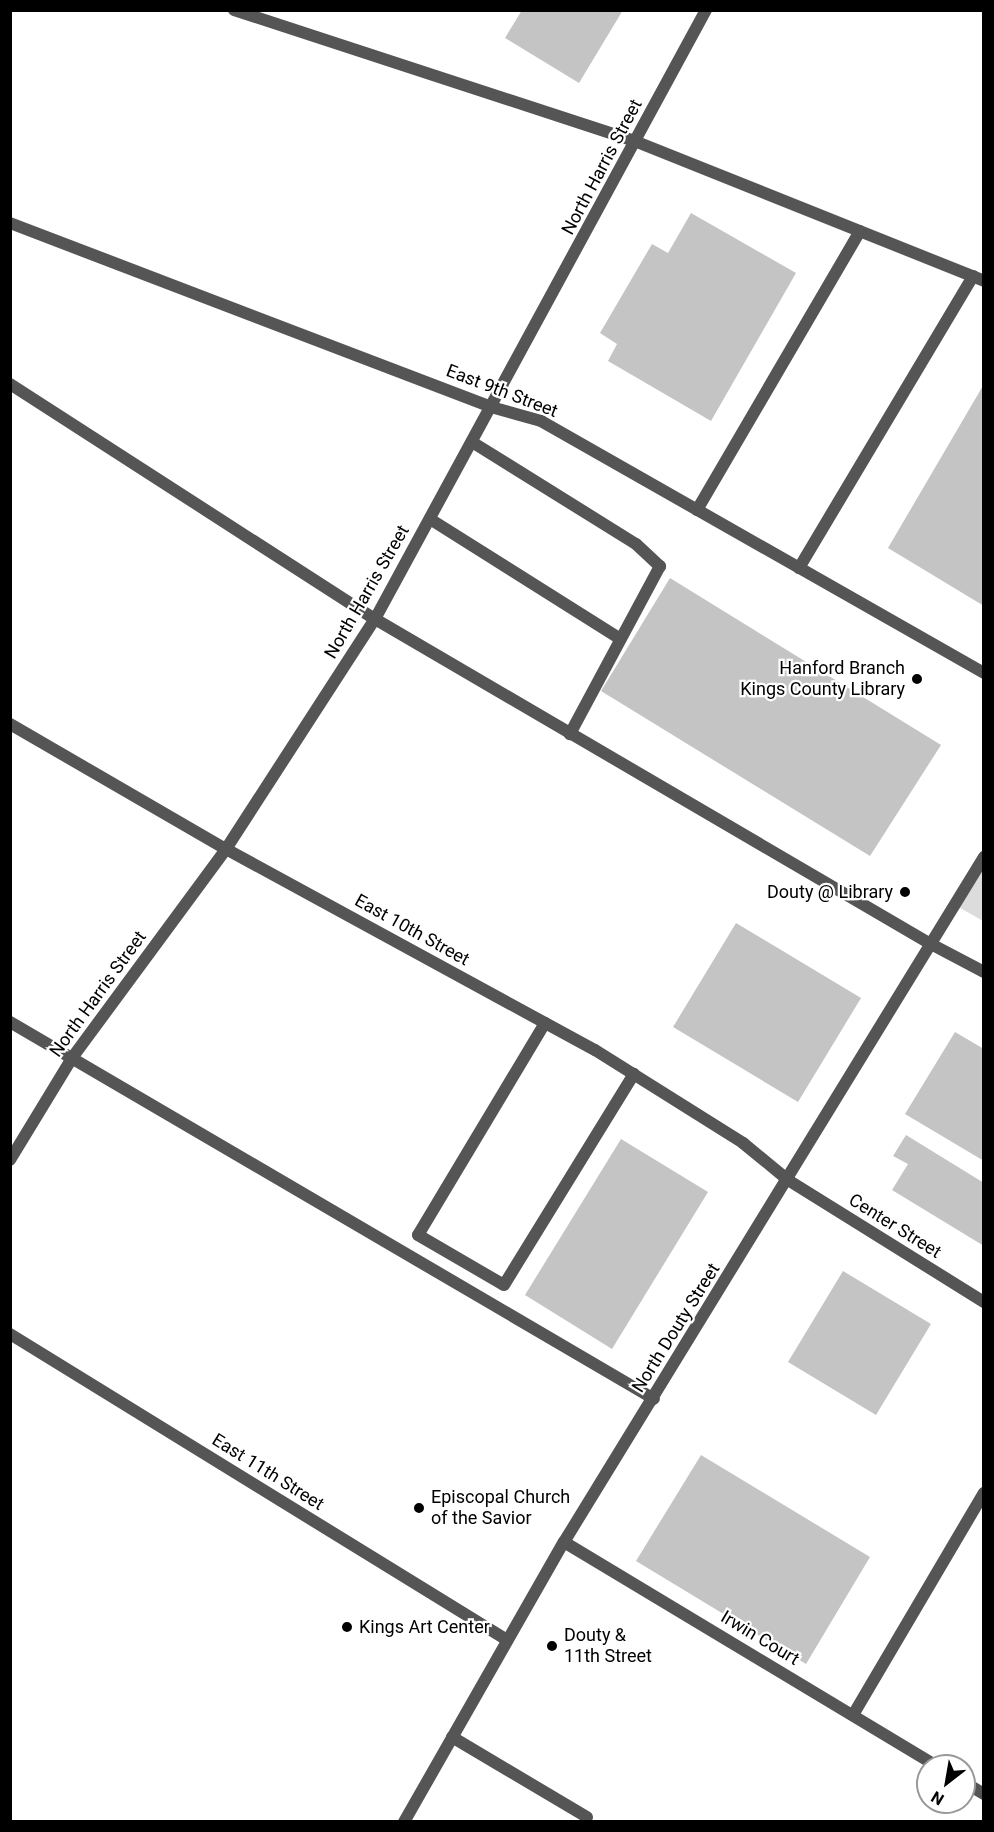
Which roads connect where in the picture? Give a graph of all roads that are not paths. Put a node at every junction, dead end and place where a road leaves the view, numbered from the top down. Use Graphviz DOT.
graph roads {
  1 [pos="234,10"];
  2 [pos="706,10"];
  3 [pos="637,142"];
  4 [pos="10,223"];
  5 [pos="860,231"];
  6 [pos="978,278"];
  7 [pos="10,384"];
  8 [pos="491,407"];
  9 [pos="472,442"];
  10 [pos="697,510"];
  11 [pos="430,519"];
  12 [pos="799,568"];
  13 [pos="375,620"];
  14 [pos="619,638"];
  15 [pos="984,673"];
  16 [pos="10,724"];
  17 [pos="570,734"];
  18 [pos="226,849"];
  19 [pos="984,857"];
  20 [pos="930,943"];
  21 [pos="984,972"];
  22 [pos="10,1022"];
  23 [pos="545,1023"];
  24 [pos="72,1058"];
  25 [pos="634,1074"];
  26 [pos="10,1160"];
  27 [pos="788,1180"];
  28 [pos="984,1302"];
  29 [pos="10,1334"];
  30 [pos="654,1399"];
  31 [pos="984,1493"];
  32 [pos="564,1542"];
  33 [pos="507,1640"];
  34 [pos="853,1715"];
  35 [pos="452,1737"];
  36 [pos="917,1754"];
  37 [pos="587,1816"];
  38 [pos="404,1821"];
  1 -- 3 [label="street"];
  2 -- 3 [label="street, North Harris Street"];
  3 -- 5 [label="street"];
  3 -- 8 [label="street, North Harris Street"];
  4 -- 8 [label="street, East 9th Street"];
  5 -- 6 [label="street"];
  5 -- 10 [label="street"];
  6 -- 12 [label="street"];
  7 -- 13 [label="street"];
  8 -- 9 [label="street, North Harris Street"];
  8 -- 10 [label="street, East 9th Street"];
  9 -- 11 [label="street, North Harris Street"];
  9 -- 14 [label="street"];
  10 -- 12 [label="street, East 9th Street"];
  11 -- 13 [label="street, North Harris Street"];
  11 -- 14 [label="street"];
  12 -- 15 [label="street, East 9th Street"];
  13 -- 17 [label="street"];
  13 -- 18 [label="street, North Harris Street"];
  14 -- 17 [label="street"];
  16 -- 18 [label="street, East 10th Street"];
  17 -- 20 [label="street"];
  18 -- 23 [label="street, East 10th Street"];
  18 -- 24 [label="street, North Harris Street"];
  19 -- 20 [label="street, North Douty Street"];
  20 -- 21 [label="street"];
  20 -- 27 [label="street, North Douty Street"];
  22 -- 24 [label="street"];
  23 -- 25 [label="street, East 10th Street"];
  23 -- 25 [label="street"];
  24 -- 26 [label="street, North Harris Street"];
  24 -- 30 [label="street"];
  25 -- 27 [label="street, East 10th Street"];
  27 -- 28 [label="street, Center Street"];
  27 -- 30 [label="street, North Douty Street"];
  29 -- 33 [label="street, East 11th Street"];
  30 -- 32 [label="street, North Douty Street"];
  31 -- 34 [label="street"];
  32 -- 33 [label="street, North Douty Street"];
  32 -- 34 [label="street, Irwin Court"];
  33 -- 35 [label="street, North Douty Street"];
  34 -- 36 [label="street, Irwin Court"];
  35 -- 37 [label="street"];
  35 -- 38 [label="street, North Douty Street"];
}
